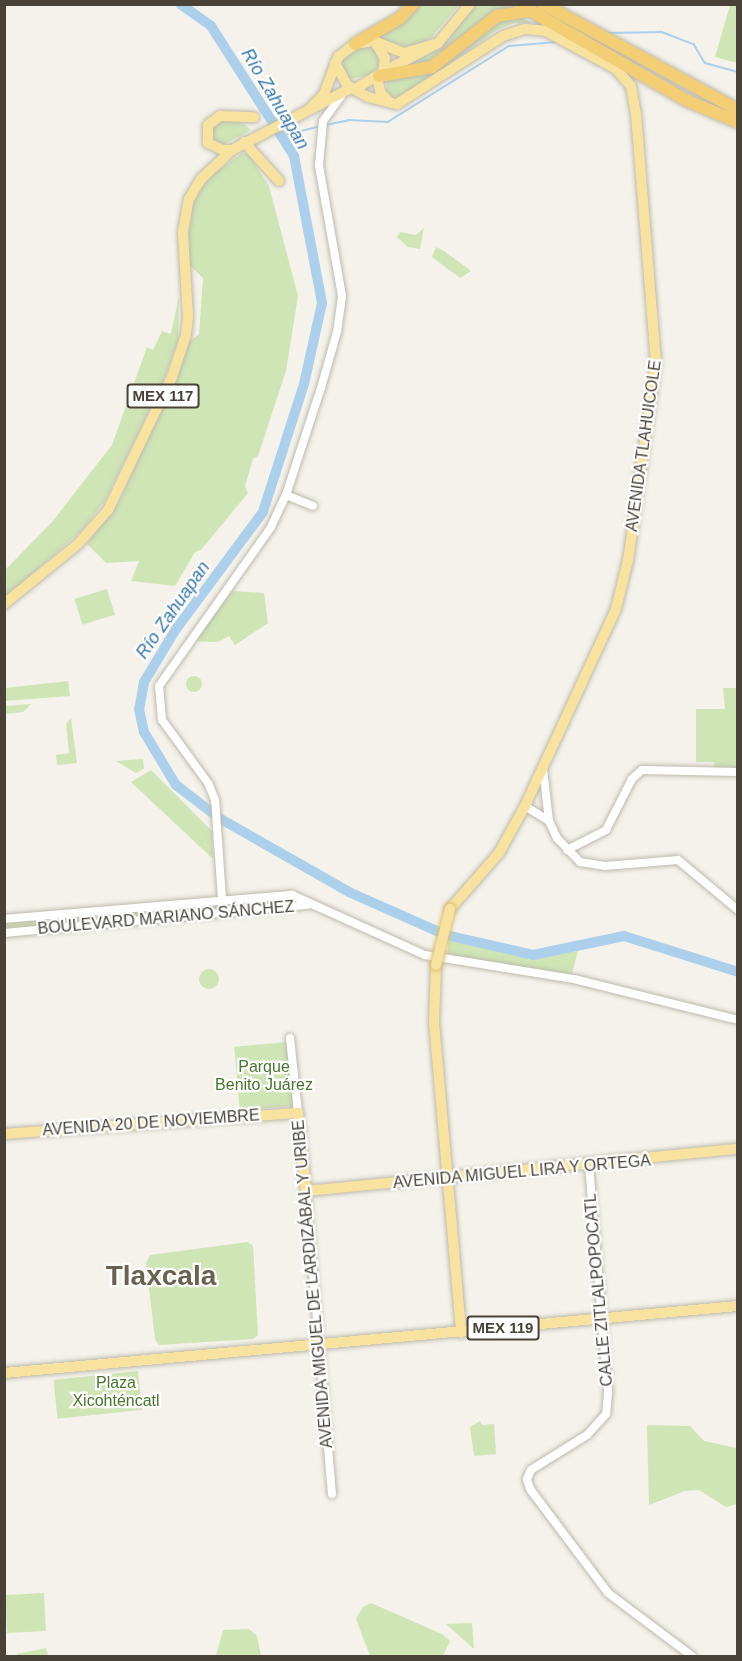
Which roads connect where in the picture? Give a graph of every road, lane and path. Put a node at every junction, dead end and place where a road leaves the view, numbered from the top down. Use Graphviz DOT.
graph roads {
  1 [pos="413,4"];
  2 [pos="470,4"];
  3 [pos="519,4"];
  4 [pos="543,4"];
  5 [pos="552,4"];
  6 [pos="531,11"];
  7 [pos="568,18"];
  8 [pos="369,41"];
  9 [pos="438,43"];
  10 [pos="355,44"];
  11 [pos="335,63"];
  12 [pos="380,75"];
  13 [pos="353,88"];
  14 [pos="341,96"];
  15 [pos="394,104"];
  16 [pos="738,110"];
  17 [pos="303,114"];
  18 [pos="254,117"];
  19 [pos="738,122"];
  20 [pos="248,141"];
  21 [pos="232,150"];
  22 [pos="279,181"];
  23 [pos="286,495"];
  24 [pos="313,506"];
  25 [pos="4,604"];
  26 [pos="543,768"];
  27 [pos="738,772"];
  28 [pos="525,806"];
  29 [pos="549,821"];
  30 [pos="567,850"];
  31 [pos="222,900"];
  32 [pos="308,904"];
  33 [pos="738,910"];
  34 [pos="224,913"];
  35 [pos="4,920"];
  36 [pos="4,933"];
  37 [pos="738,1020"];
  38 [pos="290,1038"];
  39 [pos="298,1113"];
  40 [pos="4,1134"];
  41 [pos="738,1149"];
  42 [pos="589,1165"];
  43 [pos="447,1179"];
  44 [pos="306,1191"];
  45 [pos="738,1306"];
  46 [pos="601,1318"];
  47 [pos="462,1333"];
  48 [pos="318,1343"];
  49 [pos="4,1373"];
  50 [pos="332,1494"];
  51 [pos="692,1656"];
  1 -- 10 [label="highway"];
  2 -- 9 [label="main road, MEX 117"];
  3 -- 6 [label="highway"];
  4 -- 7 [label="highway"];
  5 -- 7 [label="highway"];
  6 -- 12 [label="highway"];
  6 -- 19 [label="highway"];
  7 -- 16 [label="highway"];
  8 -- 9 [label="main road"];
  8 -- 10 [label="main road"];
  8 -- 12 [label="main road"];
  9 -- 12 [label="main road, MEX 117"];
  10 -- 11 [label="main road, MEX 117"];
  11 -- 13 [label="main road"];
  11 -- 17 [label="main road, MEX 117"];
  12 -- 13 [label="main road, MEX 117"];
  12 -- 15 [label="main road"];
  13 -- 14 [label="main road, MEX 117"];
  13 -- 15 [label="main road"];
  14 -- 17 [label="main road, MEX 117"];
  14 -- 23 [label="street"];
  15 -- 26 [label="main road, AVENIDA TLAHUICOLE"];
  17 -- 20 [label="main road, MEX 117"];
  18 -- 21 [label="main road"];
  20 -- 21 [label="main road, MEX 117"];
  20 -- 22 [label="main road"];
  21 -- 25 [label="main road, MEX 117"];
  23 -- 24 [label="street"];
  23 -- 31 [label="street"];
  26 -- 28 [label="main road, AVENIDA TLAHUICOLE"];
  26 -- 29 [label="street"];
  27 -- 30 [label="street"];
  28 -- 29 [label="street"];
  28 -- 43 [label="main road, AVENIDA TLAHUICOLE, bridge"];
  29 -- 30 [label="street"];
  30 -- 33 [label="street"];
  31 -- 32 [label="street, BOULEVARD MARIANO SÁNCHEZ"];
  31 -- 34 [label="street"];
  31 -- 35 [label="street, BOULEVARD MARIANO SÁNCHEZ"];
  32 -- 34 [label="street, BOULEVARD MARIANO SÁNCHEZ"];
  32 -- 37 [label="street"];
  34 -- 36 [label="street, BOULEVARD MARIANO SÁNCHEZ"];
  38 -- 39 [label="street, AVENIDA MIGUEL DE LARDIZÁBAL Y URIBE"];
  39 -- 40 [label="main road, AVENIDA 20 DE NOVIEMBRE"];
  39 -- 44 [label="main road, AVENIDA MIGUEL DE LARDIZÁBAL Y URIBE"];
  41 -- 42 [label="main road, AVENIDA MIGUEL LIRA Y ORTEGA"];
  42 -- 43 [label="main road, AVENIDA MIGUEL LIRA Y ORTEGA"];
  42 -- 46 [label="street, CALLE ZITLALPOPOCATL"];
  43 -- 44 [label="main road, AVENIDA MIGUEL LIRA Y ORTEGA"];
  43 -- 47 [label="main road"];
  44 -- 48 [label="street, AVENIDA MIGUEL DE LARDIZÁBAL Y URIBE"];
  45 -- 46 [label="main road, MEX 119"];
  46 -- 47 [label="main road, MEX 119"];
  46 -- 51 [label="street, CALLE ZITLALPOPOCATL"];
  47 -- 48 [label="main road, MEX 119"];
  48 -- 49 [label="main road, MEX 119"];
  48 -- 50 [label="street, AVENIDA MIGUEL DE LARDIZÁBAL Y URIBE"];
}
